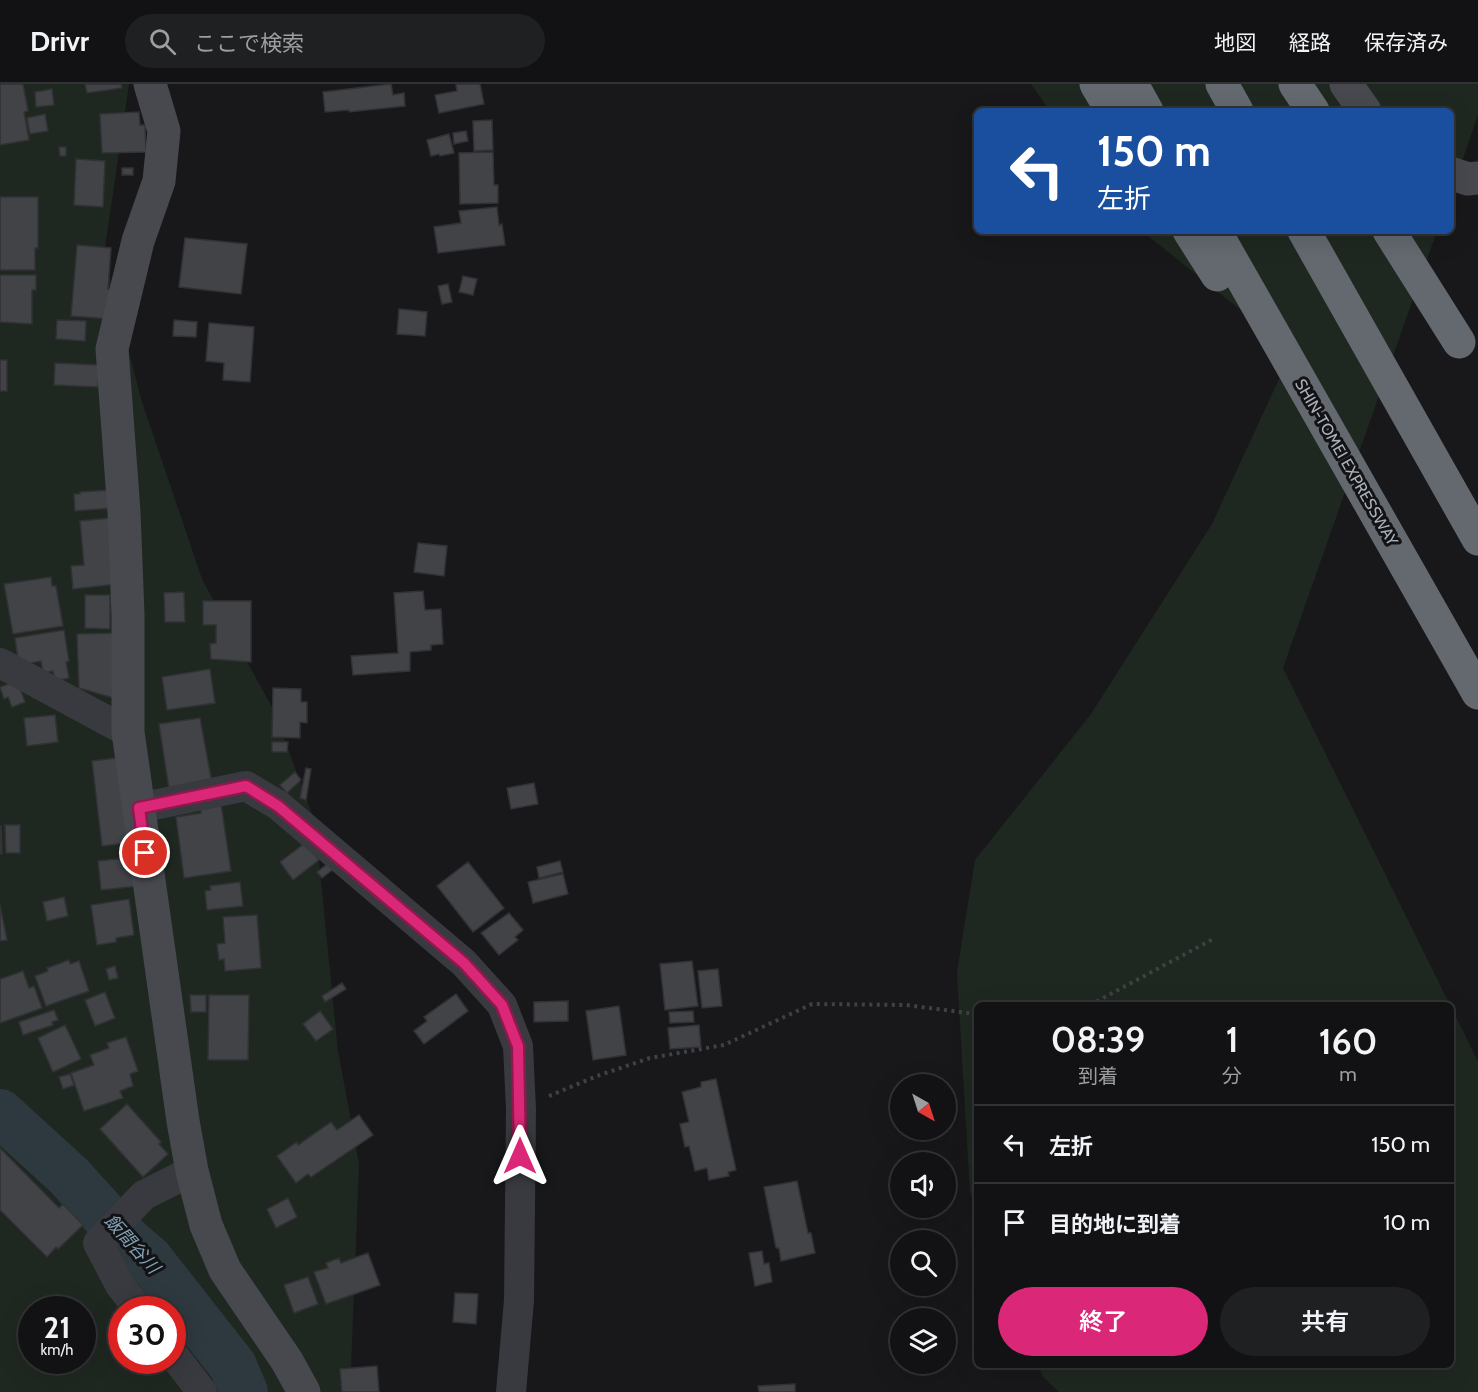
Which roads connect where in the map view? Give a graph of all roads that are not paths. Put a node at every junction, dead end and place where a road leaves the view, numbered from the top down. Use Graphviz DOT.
graph roads {
  1 [pos="150,84"];
  2 [pos="1096,84"];
  3 [pos="1132,84"];
  4 [pos="1222,84"];
  5 [pos="1295,84"];
  6 [pos="1346,84"];
  7 [pos="1110,108"];
  8 [pos="1145,108"];
  9 [pos="1235,108"];
  10 [pos="1311,108"];
  11 [pos="1363,108"];
  12 [pos="1454,174"];
  13 [pos="1478,178"];
  14 [pos="1191,234"];
  15 [pos="1217,234"];
  16 [pos="1306,234"];
  17 [pos="1391,234"];
  18 [pos="1459,342"];
  19 [pos="1478,539"];
  20 [pos="1409,571"];
  21 [pos="0,663"];
  22 [pos="1478,693"];
  23 [pos="128,732"];
  24 [pos="139,808"];
  25 [pos="192,1171"];
  26 [pos="128,1296"];
  27 [pos="186,1371"];
  28 [pos="202,1392"];
  29 [pos="304,1392"];
  30 [pos="511,1392"];
  1 -- 23 [label="street"];
  2 -- 7 [label="highway"];
  3 -- 8 [label="highway"];
  4 -- 9 [label="highway"];
  5 -- 10 [label="highway"];
  6 -- 11 [label="street"];
  12 -- 13 [label="street"];
  14 -- 20 [label="highway"];
  15 -- 20 [label="highway, SHIN-TOMEI EXPRESSWAY"];
  16 -- 19 [label="highway"];
  17 -- 18 [label="highway"];
  20 -- 22 [label="highway, SHIN-TOMEI EXPRESSWAY"];
  21 -- 23 [label="street"];
  23 -- 24 [label="street"];
  24 -- 25 [label="street"];
  24 -- 30 [label="street"];
  25 -- 26 [label="street"];
  25 -- 29 [label="street"];
  27 -- 28 [label="street"];
}
